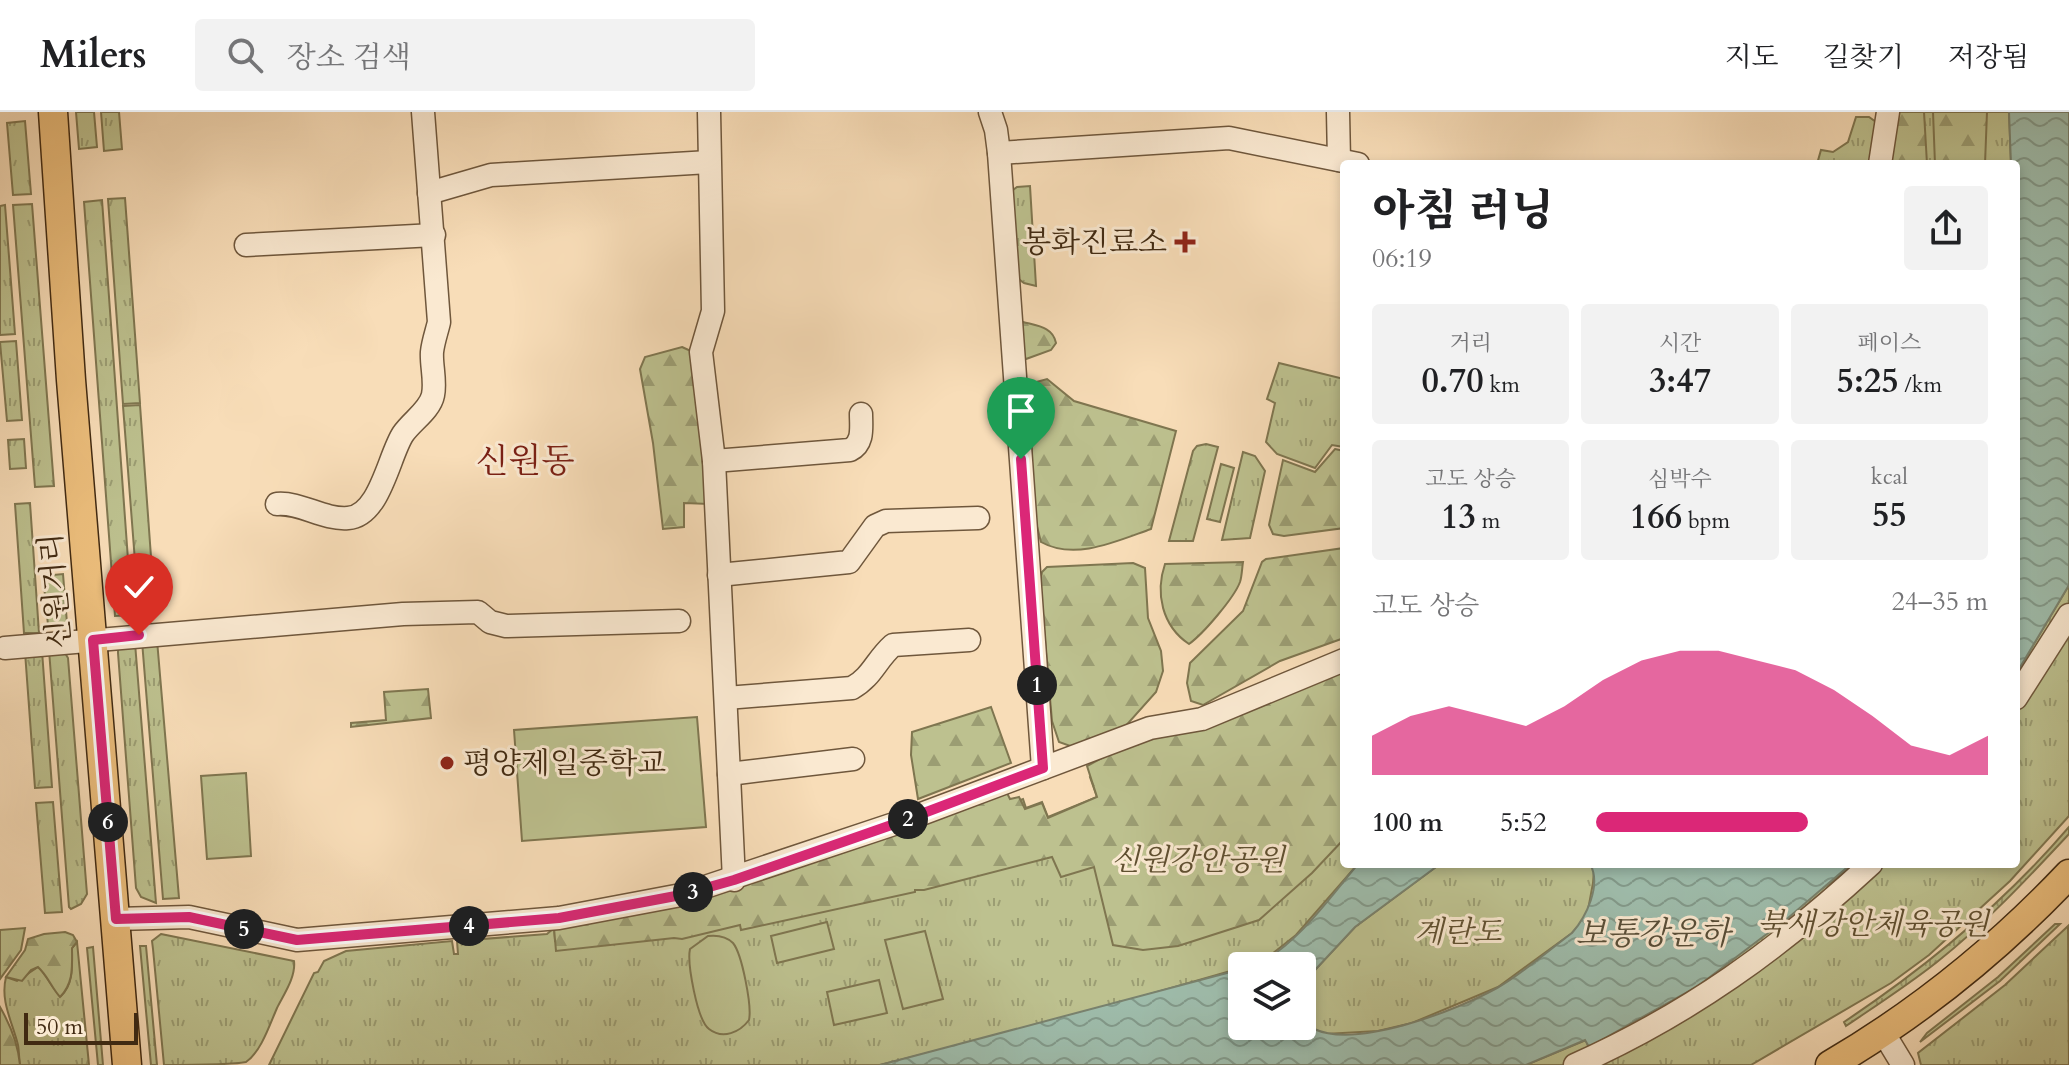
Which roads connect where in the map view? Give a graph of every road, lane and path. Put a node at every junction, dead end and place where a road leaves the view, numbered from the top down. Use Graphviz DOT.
graph roads {
  1 [pos="53,112"];
  2 [pos="423,112"];
  3 [pos="709,112"];
  4 [pos="990,112"];
  5 [pos="1338,112"];
  6 [pos="1888,112"];
  7 [pos="999,153"];
  8 [pos="1340,160"];
  9 [pos="1349,160"];
  10 [pos="1881,160"];
  11 [pos="709,162"];
  12 [pos="429,193"];
  13 [pos="434,235"];
  14 [pos="246,245"];
  15 [pos="861,414"];
  16 [pos="714,461"];
  17 [pos="277,504"];
  18 [pos="978,518"];
  19 [pos="719,575"];
  20 [pos="2069,615"];
  21 [pos="679,621"];
  22 [pos="93,640"];
  23 [pos="969,640"];
  24 [pos="5,648"];
  25 [pos="1340,662"];
  26 [pos="2020,692"];
  27 [pos="726,698"];
  28 [pos="853,759"];
  29 [pos="1043,768"];
  30 [pos="729,774"];
  31 [pos="1867,868"];
  32 [pos="2068,876"];
  33 [pos="734,880"];
  34 [pos="116,919"];
  35 [pos="1883,1032"];
  36 [pos="127,1065"];
  37 [pos="1575,1065"];
  38 [pos="1830,1065"];
  39 [pos="1903,1065"];
  1 -- 22 [label="main road, 신원거리"];
  2 -- 12 [label="street"];
  3 -- 11 [label="street"];
  4 -- 7 [label="street"];
  5 -- 9 [label="street"];
  6 -- 10 [label="street"];
  7 -- 8 [label="street"];
  7 -- 29 [label="street"];
  11 -- 12 [label="street"];
  11 -- 16 [label="street"];
  12 -- 13 [label="street"];
  13 -- 14 [label="street"];
  13 -- 17 [label="street"];
  15 -- 16 [label="street"];
  16 -- 19 [label="street"];
  18 -- 19 [label="street"];
  19 -- 27 [label="street"];
  20 -- 26 [label="street"];
  21 -- 22 [label="street"];
  22 -- 24 [label="street"];
  22 -- 34 [label="main road, 신원거리"];
  23 -- 27 [label="street"];
  25 -- 29 [label="street"];
  27 -- 30 [label="street"];
  28 -- 30 [label="street"];
  29 -- 33 [label="street"];
  30 -- 33 [label="street"];
  31 -- 37 [label="street"];
  32 -- 35 [label="main road"];
  33 -- 34 [label="street"];
  34 -- 36 [label="main road, 신원거리"];
  35 -- 38 [label="main road"];
  35 -- 39 [label="street"];
}
